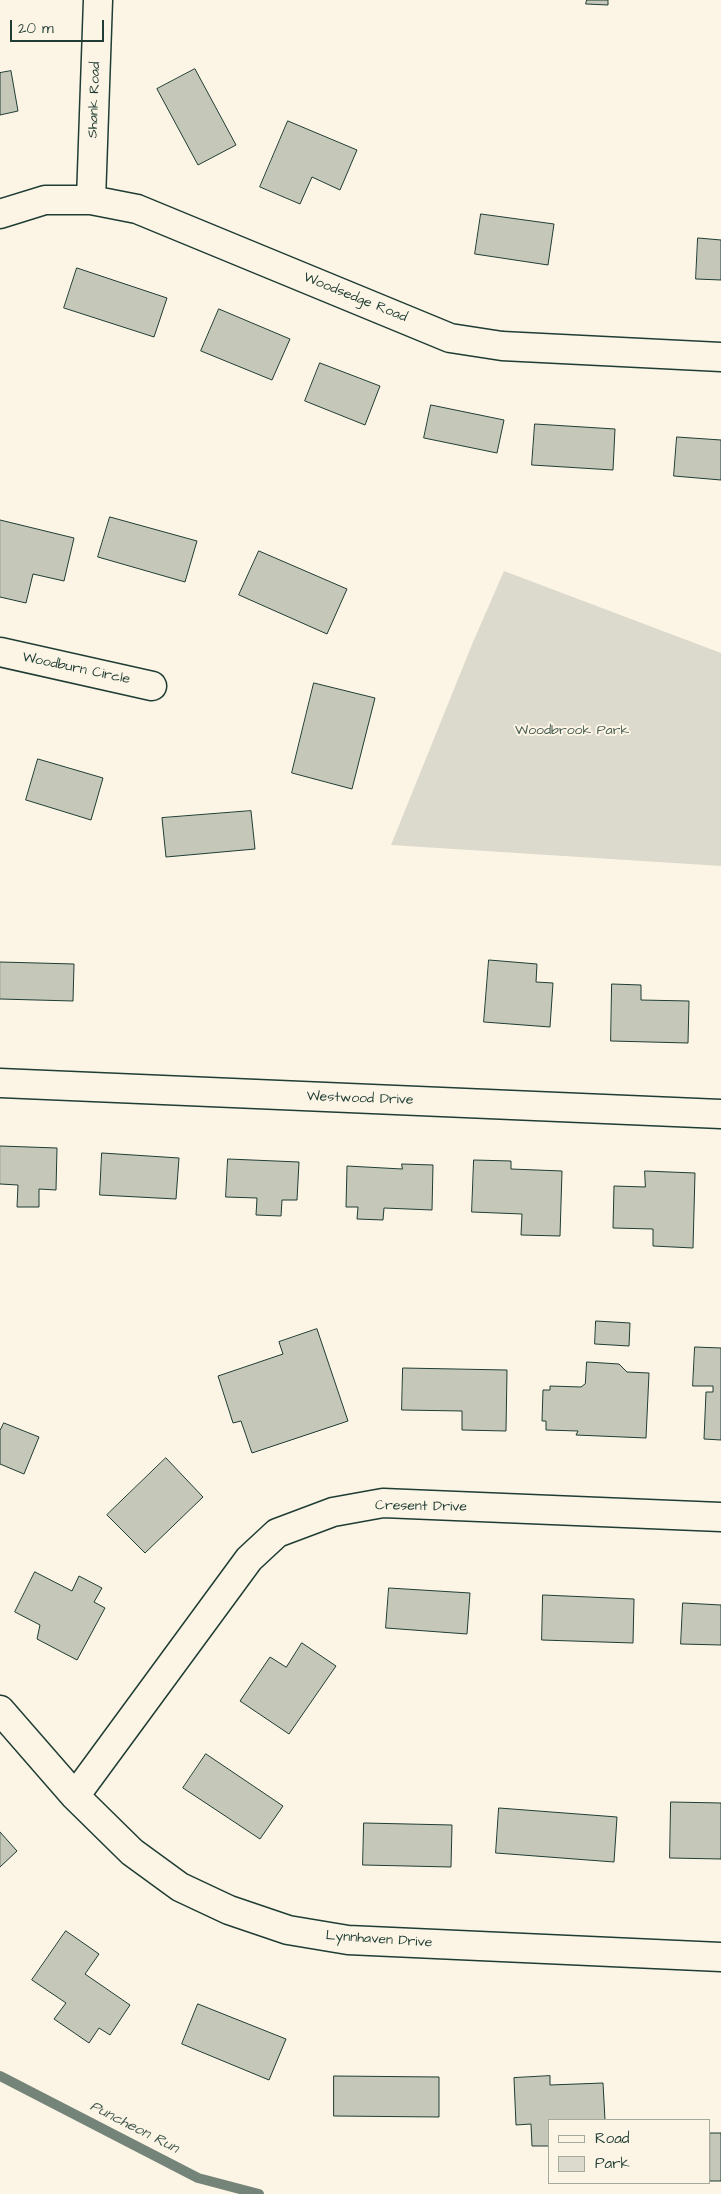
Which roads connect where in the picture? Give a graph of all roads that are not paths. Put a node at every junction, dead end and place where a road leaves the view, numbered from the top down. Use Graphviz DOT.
graph roads {
  1 [pos="98,0"];
  2 [pos="91,200"];
  3 [pos="0,214"];
  4 [pos="721,357"];
  5 [pos="0,652"];
  6 [pos="152,686"];
  7 [pos="0,1083"];
  8 [pos="721,1114"];
  9 [pos="721,1517"];
  10 [pos="0,1710"];
  11 [pos="75,1796"];
  12 [pos="721,1957"];
  1 -- 2 [label="street, Shank Road"];
  2 -- 3 [label="street, Woodsedge Road"];
  2 -- 4 [label="street, Woodsedge Road"];
  5 -- 6 [label="street, Woodburn Circle"];
  7 -- 8 [label="street, Westwood Drive"];
  9 -- 11 [label="street, Cresent Drive"];
  10 -- 11 [label="street, Lynnhaven Drive"];
  11 -- 12 [label="street, Lynnhaven Drive"];
}
